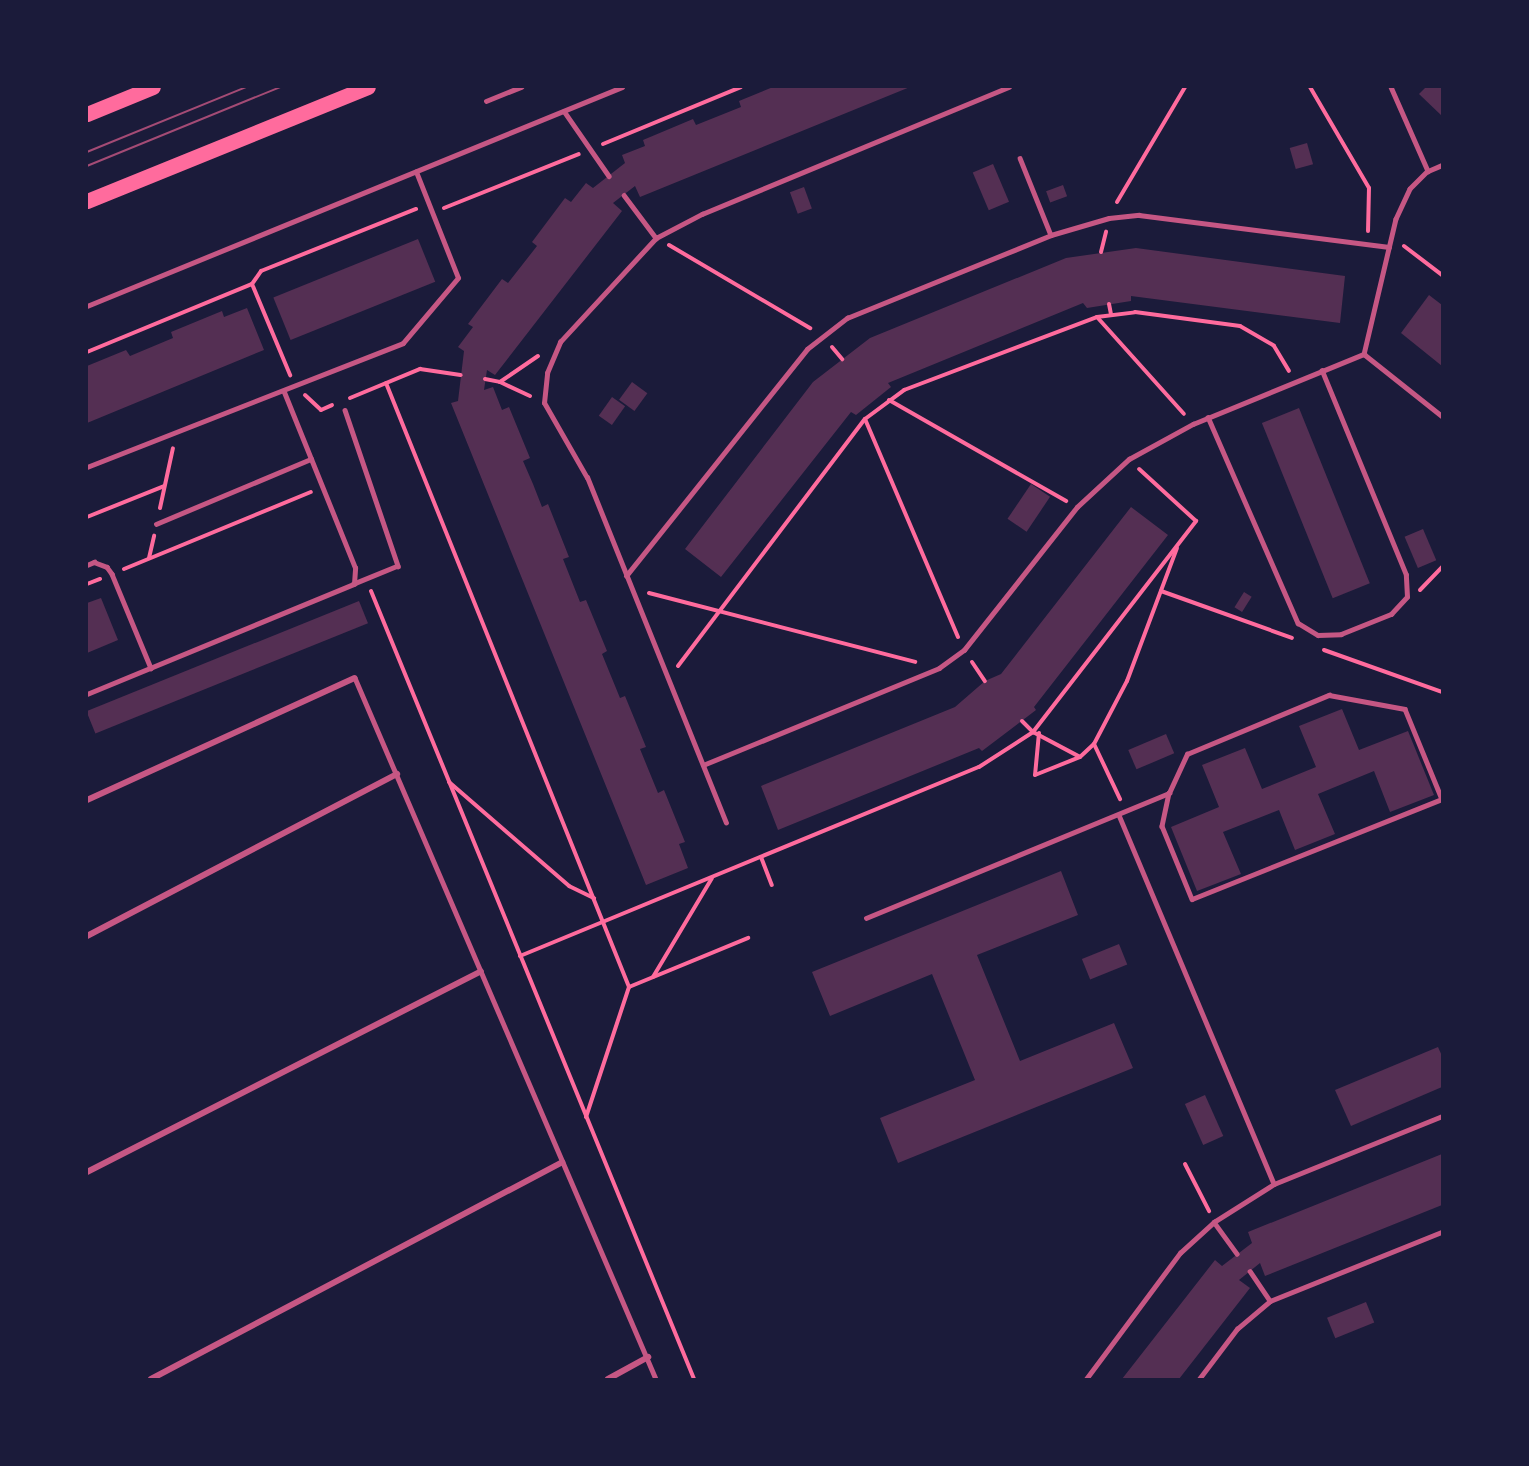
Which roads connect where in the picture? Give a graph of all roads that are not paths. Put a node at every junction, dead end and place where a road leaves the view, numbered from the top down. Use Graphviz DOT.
graph roads {
  1 [pos="153,87"];
  2 [pos="368,87"];
  3 [pos="520,87"];
  4 [pos="622,87"];
  5 [pos="1009,87"];
  6 [pos="1391,87"];
  7 [pos="486,101"];
  8 [pos="564,111"];
  9 [pos="87,114"];
  10 [pos="1020,158"];
  11 [pos="1442,165"];
  12 [pos="1428,171"];
  13 [pos="416,172"];
  14 [pos="609,176"];
  15 [pos="624,195"];
  16 [pos="87,201"];
  17 [pos="1051,235"];
  18 [pos="656,238"];
  19 [pos="1389,247"];
  20 [pos="87,306"];
  21 [pos="1364,354"];
  22 [pos="1322,371"];
  23 [pos="284,392"];
  24 [pos="345,410"];
  25 [pos="1442,416"];
  26 [pos="1208,417"];
  27 [pos="311,459"];
  28 [pos="87,467"];
  29 [pos="156,524"];
  30 [pos="87,565"];
  31 [pos="626,576"];
  32 [pos="354,584"];
  33 [pos="151,668"];
  34 [pos="355,678"];
  35 [pos="87,694"];
  36 [pos="702,765"];
  37 [pos="397,774"];
  38 [pos="1168,793"];
  39 [pos="1442,799"];
  40 [pos="87,800"];
  41 [pos="1119,815"];
  42 [pos="726,823"];
  43 [pos="866,918"];
  44 [pos="87,936"];
  45 [pos="481,971"];
  46 [pos="1442,1116"];
  47 [pos="562,1162"];
  48 [pos="87,1172"];
  49 [pos="1274,1184"];
  50 [pos="1214,1222"];
  51 [pos="1442,1232"];
  52 [pos="1237,1254"];
  53 [pos="1250,1271"];
  54 [pos="1270,1300"];
  55 [pos="648,1357"];
  56 [pos="151,1379"];
  57 [pos="608,1379"];
  58 [pos="656,1379"];
  59 [pos="1086,1379"];
  60 [pos="1199,1379"];
  1 -- 9 [label="main road"];
  2 -- 16 [label="main road"];
  3 -- 7 [label="lane"];
  4 -- 8 [label="lane"];
  5 -- 18 [label="lane"];
  6 -- 12 [label="lane"];
  8 -- 13 [label="lane"];
  8 -- 14 [label="lane"];
  10 -- 17 [label="lane"];
  11 -- 12 [label="lane"];
  12 -- 19 [label="lane"];
  13 -- 20 [label="lane"];
  13 -- 23 [label="lane"];
  15 -- 18 [label="lane"];
  17 -- 19 [label="lane"];
  17 -- 31 [label="lane"];
  18 -- 31 [label="lane"];
  19 -- 21 [label="lane"];
  21 -- 22 [label="lane"];
  21 -- 25 [label="lane"];
  22 -- 26 [label="lane"];
  22 -- 26 [label="lane"];
  23 -- 27 [label="lane"];
  23 -- 28 [label="lane"];
  24 -- 32 [label="lane"];
  26 -- 36 [label="lane"];
  27 -- 29 [label="lane"];
  27 -- 32 [label="lane"];
  30 -- 33 [label="lane"];
  31 -- 36 [label="lane"];
  32 -- 33 [label="lane"];
  33 -- 35 [label="lane"];
  34 -- 37 [label="lane"];
  34 -- 40 [label="street"];
  36 -- 42 [label="lane"];
  37 -- 44 [label="street"];
  37 -- 45 [label="lane"];
  38 -- 39 [label="lane"];
  38 -- 39 [label="lane"];
  38 -- 41 [label="lane"];
  41 -- 43 [label="lane"];
  41 -- 49 [label="lane"];
  45 -- 47 [label="lane"];
  45 -- 48 [label="street"];
  46 -- 49 [label="lane"];
  47 -- 55 [label="lane"];
  47 -- 56 [label="street"];
  49 -- 50 [label="lane"];
  50 -- 52 [label="lane"];
  50 -- 59 [label="lane"];
  51 -- 54 [label="lane"];
  53 -- 54 [label="lane"];
  54 -- 60 [label="lane"];
  55 -- 57 [label="street"];
  55 -- 58 [label="lane"];
}
